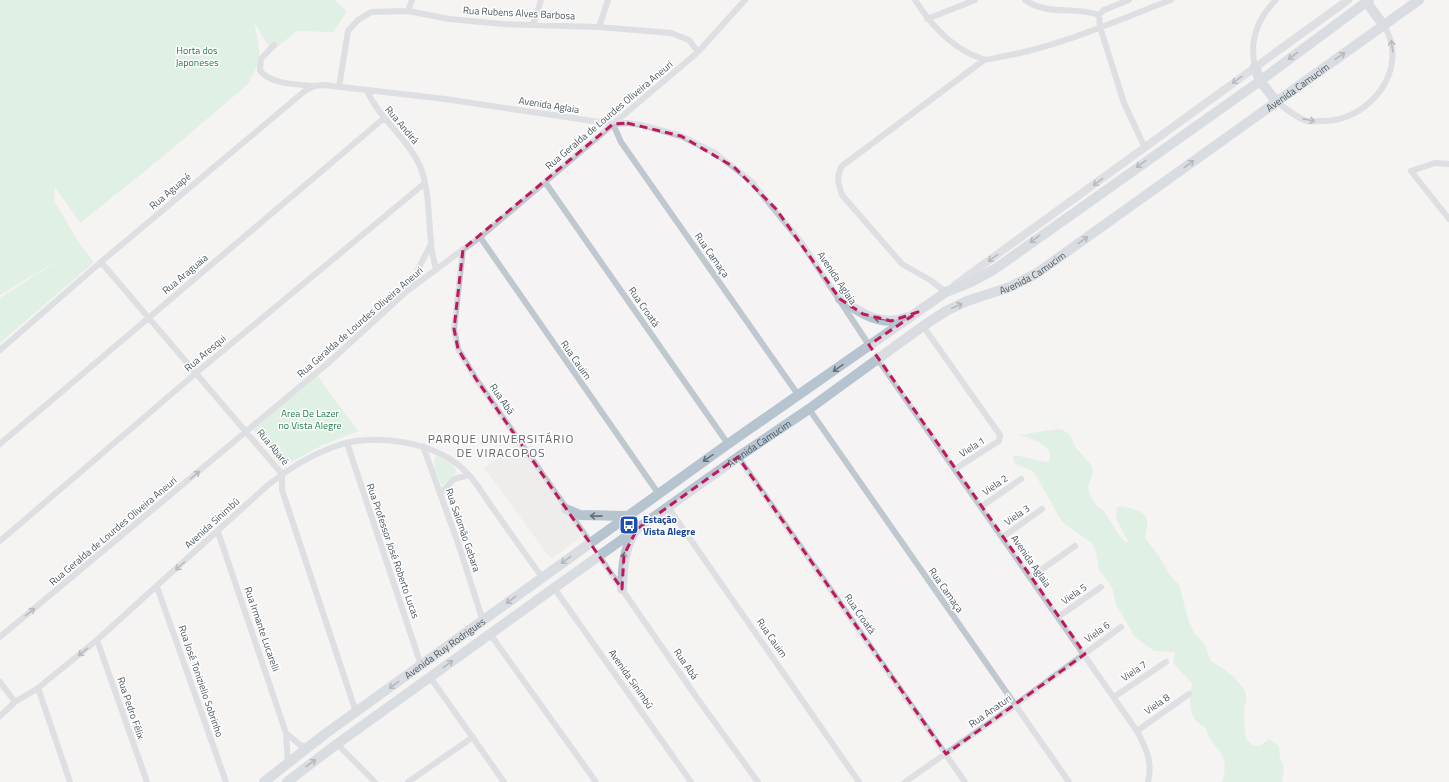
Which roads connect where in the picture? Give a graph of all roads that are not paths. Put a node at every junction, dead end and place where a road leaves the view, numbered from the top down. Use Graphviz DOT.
graph roads {
  1 [pos="412,0"];
  2 [pos="541,0"];
  3 [pos="608,0"];
  4 [pos="745,0"];
  5 [pos="915,0"];
  6 [pos="975,0"];
  7 [pos="1025,0"];
  8 [pos="1129,0"];
  9 [pos="1170,0"];
  10 [pos="1276,0"];
  11 [pos="1348,0"];
  12 [pos="1367,0"];
  13 [pos="1419,0"];
  14 [pos="408,11"];
  15 [pos="1099,15"];
  16 [pos="927,19"];
  17 [pos="533,25"];
  18 [pos="1384,26"];
  19 [pos="599,27"];
  20 [pos="1100,27"];
  21 [pos="274,45"];
  22 [pos="698,52"];
  23 [pos="984,60"];
  24 [pos="1255,67"];
  25 [pos="1260,81"];
  26 [pos="314,86"];
  27 [pos="339,87"];
  28 [pos="367,91"];
  29 [pos="1276,101"];
  30 [pos="383,119"];
  31 [pos="613,124"];
  32 [pos="1145,148"];
  33 [pos="1449,164"];
  34 [pos="545,182"];
  35 [pos="425,183"];
  36 [pos="1449,218"];
  37 [pos="480,237"];
  38 [pos="431,244"];
  39 [pos="463,249"];
  40 [pos="101,262"];
  41 [pos="436,269"];
  42 [pos="407,291"];
  43 [pos="946,292"];
  44 [pos="840,299"];
  45 [pos="918,312"];
  46 [pos="149,318"];
  47 [pos="923,326"];
  48 [pos="869,345"];
  49 [pos="0,350"];
  50 [pos="877,358"];
  51 [pos="196,373"];
  52 [pos="799,396"];
  53 [pos="809,409"];
  54 [pos="247,432"];
  55 [pos="346,443"];
  56 [pos="0,444"];
  57 [pos="728,444"];
  58 [pos="423,446"];
  59 [pos="738,457"];
  60 [pos="955,469"];
  61 [pos="282,474"];
  62 [pos="469,475"];
  63 [pos="1020,480"];
  64 [pos="658,493"];
  65 [pos="440,494"];
  66 [pos="668,507"];
  67 [pos="981,507"];
  68 [pos="566,509"];
  69 [pos="1042,509"];
  70 [pos="627,516"];
  71 [pos="636,529"];
  72 [pos="218,532"];
  73 [pos="1003,537"];
  74 [pos="0,541"];
  75 [pos="590,542"];
  76 [pos="1075,546"];
  77 [pos="599,556"];
  78 [pos="542,577"];
  79 [pos="1031,577"];
  80 [pos="157,586"];
  81 [pos="1101,587"];
  82 [pos="554,588"];
  83 [pos="622,589"];
  84 [pos="1058,617"];
  85 [pos="483,620"];
  86 [pos="1121,627"];
  87 [pos="490,634"];
  88 [pos="0,637"];
  89 [pos="98,640"];
  90 [pos="1085,654"];
  91 [pos="1166,662"];
  92 [pos="421,665"];
  93 [pos="430,677"];
  94 [pos="0,682"];
  95 [pos="38,688"];
  96 [pos="1189,694"];
  97 [pos="1114,697"];
  98 [pos="15,702"];
  99 [pos="1015,705"];
  100 [pos="356,712"];
  101 [pos="0,716"];
  102 [pos="1137,731"];
  103 [pos="286,733"];
  104 [pos="325,734"];
  105 [pos="473,737"];
  106 [pos="336,744"];
  107 [pos="308,747"];
  108 [pos="946,754"];
  109 [pos="288,762"];
  110 [pos="70,782"];
  111 [pos="147,782"];
  112 [pos="226,782"];
  113 [pos="264,782"];
  114 [pos="287,782"];
  115 [pos="375,782"];
  116 [pos="408,782"];
  117 [pos="504,782"];
  118 [pos="596,782"];
  119 [pos="691,782"];
  120 [pos="758,782"];
  121 [pos="859,782"];
  122 [pos="905,782"];
  123 [pos="965,782"];
  124 [pos="1069,782"];
  125 [pos="1148,782"];
  1 -- 14 [label="street"];
  2 -- 17 [label="street"];
  3 -- 19 [label="street"];
  4 -- 22 [label="street, Rua Geralda de Lourdes Oliveira Aneuri"];
  5 -- 16 [label="street"];
  6 -- 16 [label="street"];
  7 -- 15 [label="street"];
  8 -- 15 [label="street"];
  9 -- 20 [label="street"];
  10 -- 24 [label="street"];
  11 -- 24 [label="street, Avenida Camucim"];
  12 -- 18 [label="main road"];
  12 -- 25 [label="main road, Avenida Camucim, one-way"];
  13 -- 18 [label="main road, Avenida Camucim"];
  14 -- 17 [label="street, Rua Rubens Alves Barbosa"];
  14 -- 27 [label="street, Rua Rubens Alves Barbosa"];
  15 -- 20 [label="street"];
  16 -- 23 [label="street"];
  17 -- 19 [label="street, Rua Rubens Alves Barbosa"];
  29 -- 18 [label="main road, Avenida Camucim, one-way"];
  29 -- 18 [label="street, one-way"];
  19 -- 22 [label="street, Rua Rubens Alves Barbosa"];
  20 -- 23 [label="street"];
  20 -- 32 [label="street"];
  21 -- 26 [label="street"];
  22 -- 31 [label="street, Rua Geralda de Lourdes Oliveira Aneuri"];
  23 -- 43 [label="street"];
  24 -- 25 [label="main road"];
  24 -- 32 [label="street, Avenida Camucim, one-way"];
  25 -- 29 [label="main road"];
  25 -- 43 [label="main road, Avenida Camucim, one-way"];
  26 -- 27 [label="street"];
  26 -- 40 [label="street, Rua Aguapé"];
  27 -- 28 [label="street"];
  28 -- 30 [label="street, Rua Andirá"];
  28 -- 31 [label="street, Avenida Aglaia"];
  47 -- 29 [label="main road, Avenida Camucim, one-way"];
  30 -- 35 [label="street, Rua Andirá"];
  30 -- 46 [label="street, Rua Araguaia"];
  31 -- 34 [label="street, Rua Geralda de Lourdes Oliveira Aneuri"];
  31 -- 44 [label="street, Avenida Aglaia"];
  31 -- 52 [label="street, Rua Camaça"];
  32 -- 43 [label="street, Avenida Camucim, one-way"];
  33 -- 36 [label="street"];
  34 -- 37 [label="street, Rua Geralda de Lourdes Oliveira Aneuri"];
  34 -- 57 [label="street, Rua Croatá"];
  35 -- 38 [label="street, Rua Andirá"];
  35 -- 51 [label="street, Rua Aresqui"];
  37 -- 39 [label="street, Rua Geralda de Lourdes Oliveira Aneuri"];
  37 -- 64 [label="street, Rua Cauim"];
  38 -- 41 [label="street, Rua Andirá"];
  38 -- 42 [label="street"];
  39 -- 41 [label="street, Rua Geralda de Lourdes Oliveira Aneuri"];
  39 -- 68 [label="street, Rua Abã"];
  40 -- 46 [label="street, Rua Abaré"];
  40 -- 49 [label="street, Rua Aguapé"];
  41 -- 42 [label="street, Rua Geralda de Lourdes Oliveira Aneuri"];
  42 -- 54 [label="street, Rua Geralda de Lourdes Oliveira Aneuri"];
  43 -- 45 [label="main road, Avenida Camucim"];
  45 -- 44 [label="main road, one-way"];
  44 -- 48 [label="street, Avenida Aglaia"];
  45 -- 48 [label="main road, Avenida Camucim"];
  46 -- 51 [label="street, Rua Abaré"];
  46 -- 56 [label="street, Rua Araguaia"];
  47 -- 50 [label="main road, Avenida Camucim"];
  47 -- 60 [label="street, Viela 1"];
  48 -- 50 [label="main road"];
  48 -- 52 [label="main road, Avenida Camucim, one-way"];
  50 -- 53 [label="main road, Avenida Camucim"];
  50 -- 60 [label="street, Avenida Aglaia"];
  51 -- 54 [label="street, Rua Abaré"];
  51 -- 74 [label="street, Rua Aresqui"];
  52 -- 57 [label="main road, Avenida Camucim"];
  53 -- 59 [label="main road, Avenida Camucim"];
  53 -- 99 [label="street, Rua Camaça"];
  54 -- 61 [label="street, Rua Abaré"];
  88 -- 54 [label="street, Rua Geralda de Lourdes Oliveira Aneuri, one-way"];
  55 -- 58 [label="street, Avenida Sinimbú"];
  55 -- 61 [label="street, Avenida Sinimbú"];
  55 -- 92 [label="street, Rua Professor José Roberto Lucas"];
  57 -- 59 [label="main road"];
  57 -- 64 [label="main road, Avenida Camucim, one-way"];
  58 -- 62 [label="street, Avenida Sinimbú"];
  58 -- 65 [label="street, Rua Salomão Gebara"];
  59 -- 66 [label="main road, Avenida Camucim"];
  59 -- 108 [label="street, Rua Croatá"];
  60 -- 67 [label="street, Avenida Aglaia"];
  61 -- 72 [label="street, Avenida Sinimbú"];
  61 -- 100 [label="street, Rua Abaré"];
  62 -- 65 [label="street"];
  62 -- 78 [label="street, Avenida Sinimbú"];
  63 -- 67 [label="street, Viela 2"];
  64 -- 70 [label="main road, Avenida Camucim"];
  65 -- 85 [label="street, Rua Salomão Gebara"];
  66 -- 71 [label="main road, Avenida Camucim"];
  66 -- 121 [label="street, Rua Cauim"];
  67 -- 73 [label="street, Avenida Aglaia"];
  70 -- 68 [label="main road, one-way"];
  68 -- 75 [label="street, Rua Abã"];
  69 -- 73 [label="street, Viela 3"];
  70 -- 75 [label="main road, Avenida Ruy Rodrigues"];
  71 -- 77 [label="main road, Avenida Ruy Rodrigues"];
  83 -- 71 [label="main road, one-way"];
  72 -- 80 [label="street, Avenida Sinimbú, one-way"];
  72 -- 103 [label="street, Rua Irmante Lucarelli"];
  73 -- 79 [label="street, Avenida Aglaia"];
  75 -- 77 [label="main road"];
  75 -- 78 [label="main road, Avenida Ruy Rodrigues, one-way"];
  76 -- 79 [label="street"];
  77 -- 82 [label="main road, Avenida Ruy Rodrigues"];
  77 -- 83 [label="street, Rua Abá"];
  78 -- 82 [label="main road"];
  78 -- 85 [label="main road, Avenida Ruy Rodrigues, one-way"];
  79 -- 84 [label="street, Avenida Aglaia"];
  80 -- 89 [label="street, Avenida Sinimbú"];
  80 -- 112 [label="street, Rua José Toniziello Sobrinho"];
  81 -- 84 [label="street, Viela 5"];
  82 -- 87 [label="main road, Avenida Ruy Rodrigues"];
  82 -- 119 [label="street, Avenida Sinimbú"];
  83 -- 120 [label="street, Rua Abá"];
  84 -- 90 [label="street, Avenida Aglaia"];
  85 -- 92 [label="main road, Avenida Ruy Rodrigues"];
  86 -- 90 [label="street, Viela 6"];
  93 -- 87 [label="main road, Avenida Ruy Rodrigues, one-way"];
  87 -- 118 [label="street"];
  89 -- 95 [label="street, Avenida Sinimbú, one-way"];
  89 -- 111 [label="street, Rua Pedro Félix"];
  90 -- 97 [label="street, Avenida Aglaia"];
  90 -- 99 [label="street, Rua Anaturi"];
  91 -- 97 [label="street, Viela 7"];
  92 -- 100 [label="main road, Avenida Ruy Rodrigues, one-way"];
  93 -- 105 [label="street"];
  93 -- 106 [label="main road, Avenida Ruy Rodrigues"];
  94 -- 98 [label="street"];
  95 -- 98 [label="street, Avenida Sinimbú"];
  95 -- 110 [label="street"];
  96 -- 102 [label="street, Viela 8"];
  97 -- 102 [label="street, Avenida Aglaia"];
  98 -- 101 [label="street, Avenida Sinimbú"];
  99 -- 108 [label="street, Rua Anaturi"];
  99 -- 124 [label="street, Rua Camaça"];
  100 -- 104 [label="main road, Avenida Ruy Rodrigues"];
  102 -- 125 [label="street, Avenida Aglaia"];
  103 -- 107 [label="street"];
  103 -- 109 [label="street, Rua Irmante Lucarelli"];
  104 -- 106 [label="main road"];
  104 -- 107 [label="main road, Avenida Ruy Rodrigues"];
  105 -- 116 [label="street"];
  105 -- 117 [label="street"];
  114 -- 106 [label="main road, Avenida Ruy Rodrigues, one-way"];
  106 -- 115 [label="street"];
  107 -- 109 [label="main road, Avenida Ruy Rodrigues"];
  108 -- 122 [label="street, Rua Anaturi"];
  108 -- 123 [label="street, Rua Croatá"];
  109 -- 113 [label="main road, Avenida Ruy Rodrigues"];
}
